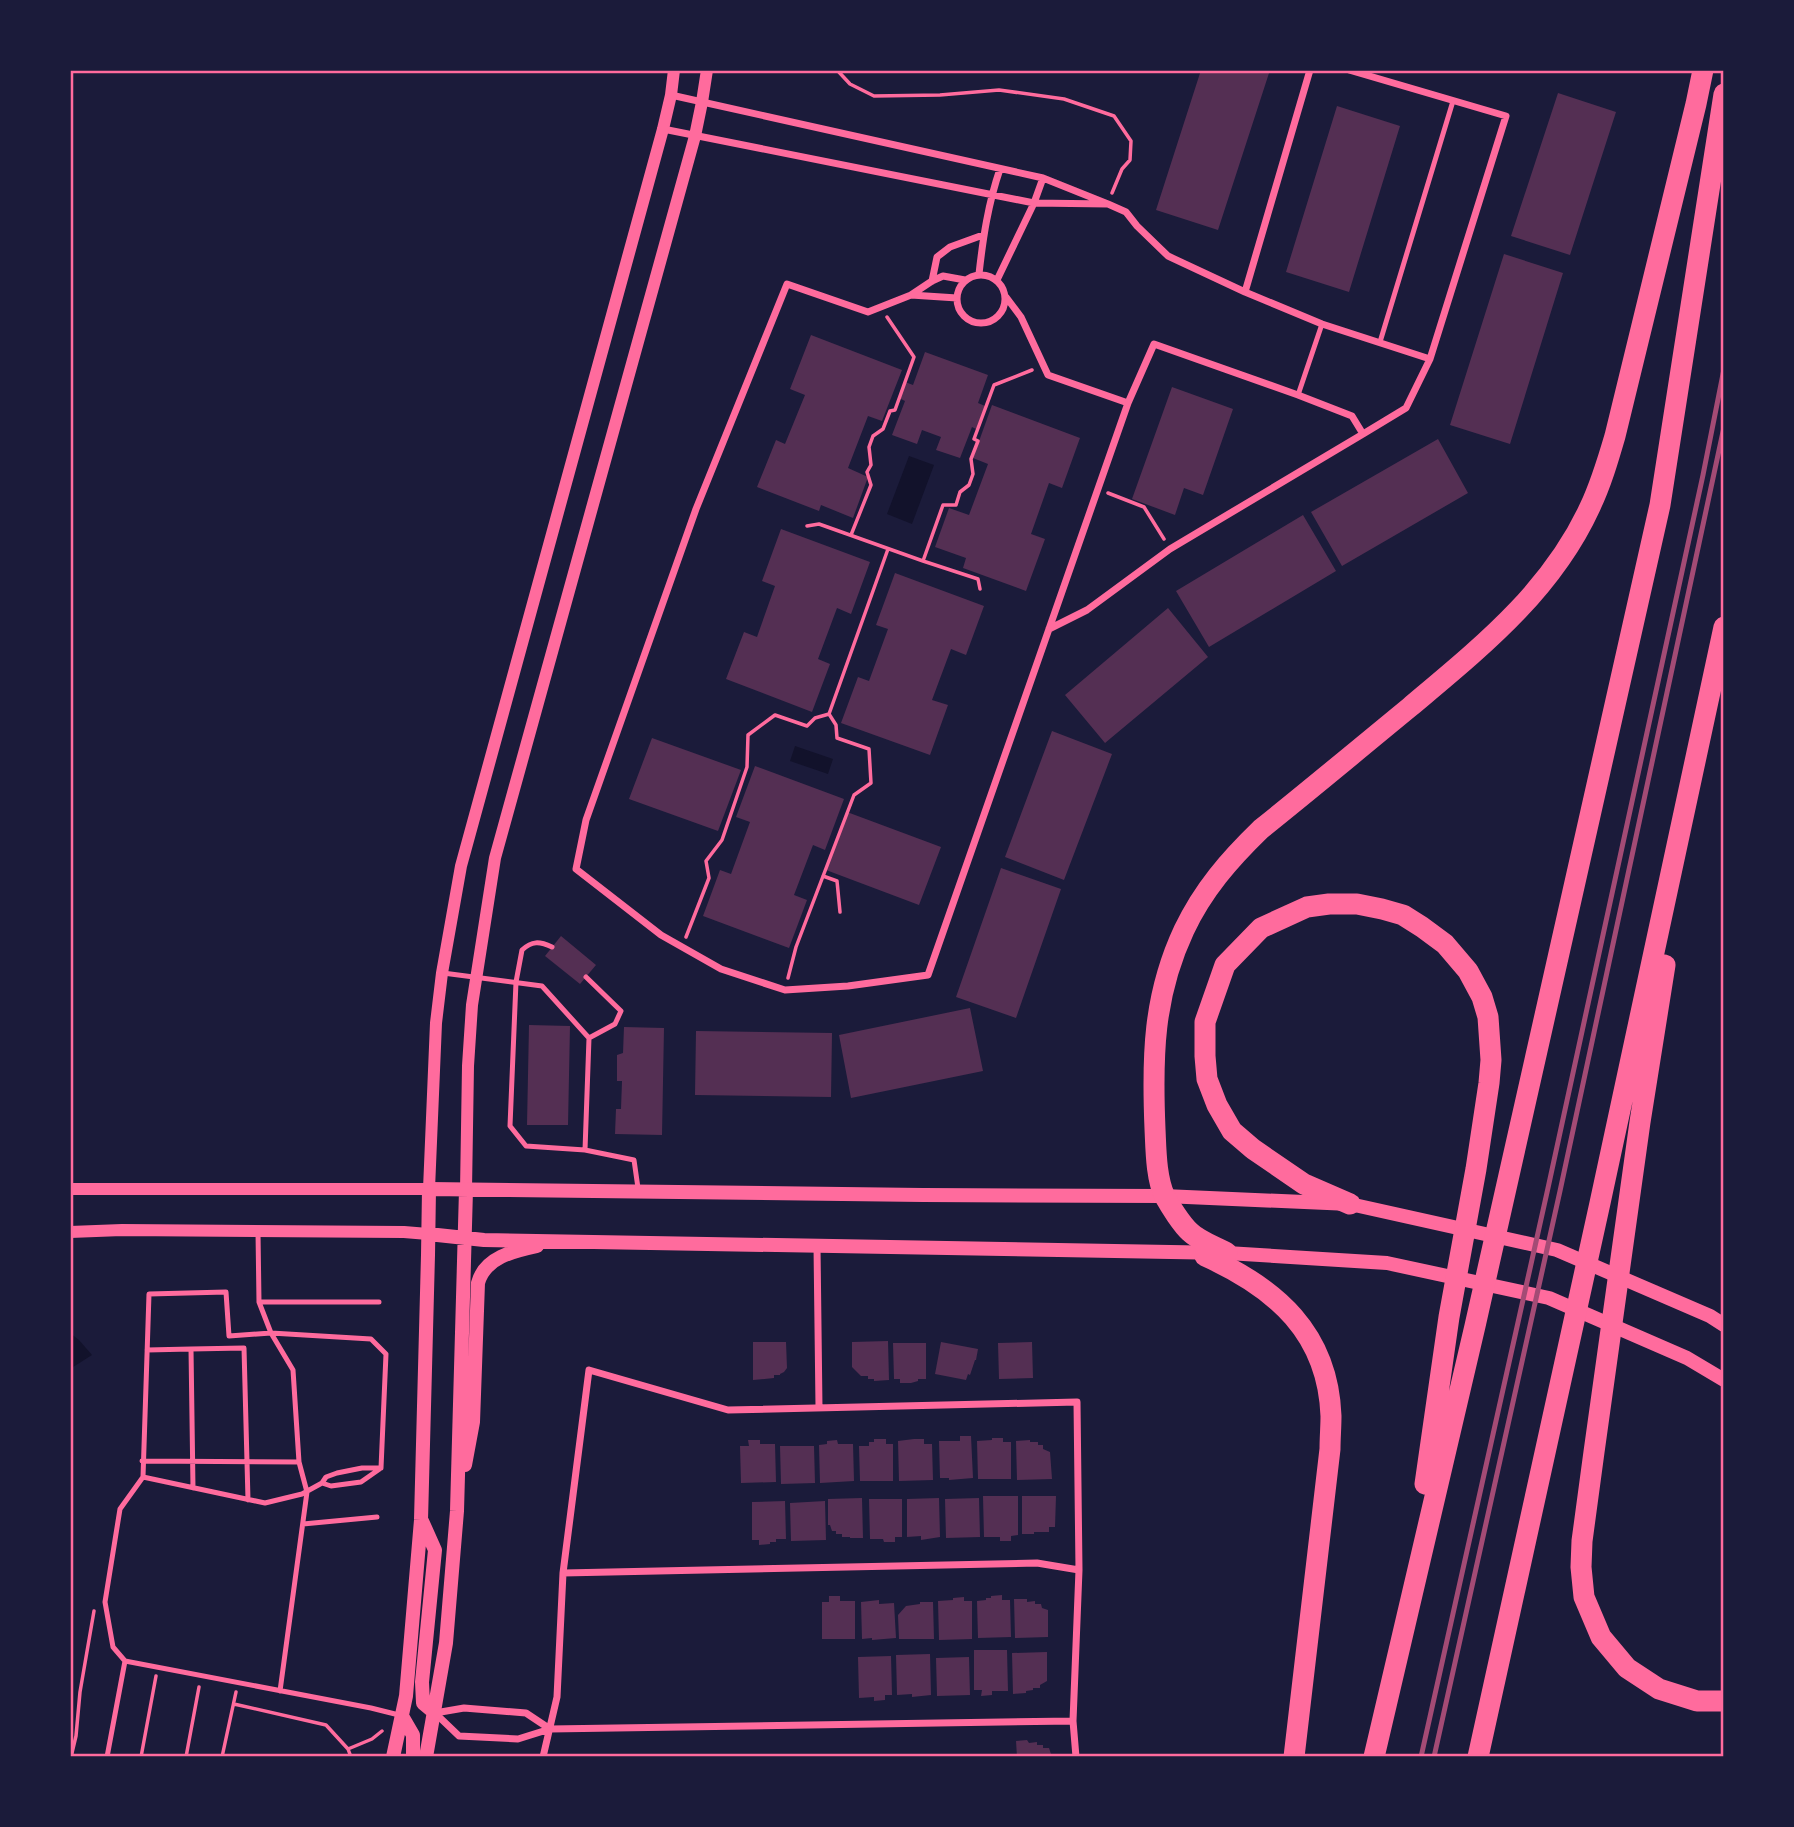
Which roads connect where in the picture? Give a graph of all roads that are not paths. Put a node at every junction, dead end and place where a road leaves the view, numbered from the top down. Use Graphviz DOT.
graph roads {
  1 [pos="674,70"];
  2 [pos="707,70"];
  3 [pos="1310,70"];
  4 [pos="1349,70"];
  5 [pos="1703,70"];
  6 [pos="1724,94"];
  7 [pos="671,95"];
  8 [pos="1452,101"];
  9 [pos="702,102"];
  10 [pos="663,129"];
  11 [pos="695,136"];
  12 [pos="1000,169"];
  13 [pos="1043,178"];
  14 [pos="991,195"];
  15 [pos="1034,203"];
  16 [pos="1108,204"];
  17 [pos="983,235"];
  18 [pos="979,274"];
  19 [pos="965,280"];
  20 [pos="997,280"];
  21 [pos="932,281"];
  22 [pos="1245,292"];
  23 [pos="911,295"];
  24 [pos="1006,297"];
  25 [pos="957,298"];
  26 [pos="1322,324"];
  27 [pos="1380,342"];
  28 [pos="1430,359"];
  29 [pos="1298,395"];
  30 [pos="1128,403"];
  31 [pos="1363,434"];
  32 [pos="1724,627"];
  33 [pos="1049,629"];
  34 [pos="1699,739"];
  35 [pos="552,947"];
  36 [pos="442,973"];
  37 [pos="476,977"];
  38 [pos="586,977"];
  39 [pos="516,982"];
  40 [pos="589,1038"];
  41 [pos="585,1150"];
  42 [pos="70,1189"];
  43 [pos="429,1189"];
  44 [pos="466,1190"];
  45 [pos="638,1192"];
  46 [pos="1164,1196"];
  47 [pos="1350,1204"];
  48 [pos="258,1231"];
  49 [pos="70,1232"];
  50 [pos="428,1234"];
  51 [pos="465,1238"];
  52 [pos="556,1241"];
  53 [pos="817,1246"];
  54 [pos="1227,1253"];
  55 [pos="1199,1254"];
  56 [pos="379,1302"];
  57 [pos="259,1303"];
  58 [pos="1724,1325"];
  59 [pos="271,1333"];
  60 [pos="229,1336"];
  61 [pos="230,1348"];
  62 [pos="191,1349"];
  63 [pos="147,1350"];
  64 [pos="1724,1380"];
  65 [pos="820,1407"];
  66 [pos="142,1461"];
  67 [pos="193,1462"];
  68 [pos="299,1462"];
  69 [pos="248,1463"];
  70 [pos="381,1468"];
  71 [pos="143,1477"];
  72 [pos="322,1483"];
  73 [pos="193,1488"];
  74 [pos="307,1492"];
  75 [pos="248,1500"];
  76 [pos="457,1511"];
  77 [pos="377,1517"];
  78 [pos="421,1520"];
  79 [pos="303,1524"];
  80 [pos="1079,1570"];
  81 [pos="564,1573"];
  82 [pos="1406,1622"];
  83 [pos="125,1661"];
  84 [pos="281,1691"];
  85 [pos="1724,1701"];
  86 [pos="435,1713"];
  87 [pos="402,1716"];
  88 [pos="1073,1721"];
  89 [pos="550,1729"];
  90 [pos="107,1757"];
  91 [pos="393,1757"];
  92 [pos="413,1757"];
  93 [pos="426,1757"];
  94 [pos="543,1757"];
  95 [pos="1076,1757"];
  96 [pos="1294,1757"];
  97 [pos="1374,1757"];
  98 [pos="1478,1757"];
  1 -- 7 [label="street"];
  2 -- 9 [label="street"];
  3 -- 22 [label="street"];
  4 -- 8 [label="street"];
  5 -- 46 [label="highway"];
  6 -- 82 [label="highway"];
  7 -- 9 [label="street"];
  7 -- 10 [label="street"];
  8 -- 27 [label="lane"];
  8 -- 28 [label="street"];
  9 -- 11 [label="street"];
  9 -- 12 [label="street"];
  10 -- 11 [label="street"];
  10 -- 36 [label="street"];
  11 -- 14 [label="street"];
  11 -- 37 [label="street"];
  12 -- 13 [label="street"];
  12 -- 14 [label="street"];
  13 -- 15 [label="street"];
  13 -- 16 [label="street"];
  14 -- 15 [label="street"];
  14 -- 17 [label="street"];
  15 -- 16 [label="street"];
  15 -- 20 [label="street"];
  16 -- 22 [label="street"];
  17 -- 18 [label="street"];
  17 -- 21 [label="street"];
  18 -- 19 [label="street"];
  18 -- 20 [label="street"];
  19 -- 21 [label="street"];
  19 -- 25 [label="street"];
  20 -- 24 [label="street"];
  21 -- 23 [label="street"];
  22 -- 26 [label="street"];
  23 -- 25 [label="street"];
  23 -- 33 [label="street"];
  24 -- 25 [label="street"];
  24 -- 30 [label="street"];
  26 -- 27 [label="street"];
  26 -- 29 [label="lane"];
  27 -- 28 [label="street"];
  28 -- 31 [label="street"];
  29 -- 30 [label="street"];
  29 -- 31 [label="street"];
  30 -- 33 [label="street"];
  31 -- 33 [label="street"];
  32 -- 34 [label="highway"];
  34 -- 85 [label="highway"];
  34 -- 98 [label="highway"];
  35 -- 39 [label="lane"];
  36 -- 37 [label="lane"];
  36 -- 43 [label="street"];
  37 -- 39 [label="lane"];
  37 -- 44 [label="street"];
  38 -- 40 [label="lane"];
  39 -- 40 [label="lane"];
  39 -- 41 [label="lane"];
  40 -- 41 [label="lane"];
  41 -- 45 [label="lane"];
  42 -- 43 [label="street"];
  43 -- 44 [label="main road"];
  43 -- 50 [label="main road"];
  44 -- 45 [label="main road"];
  44 -- 51 [label="main road"];
  45 -- 46 [label="main road"];
  46 -- 47 [label="main road"];
  46 -- 54 [label="highway"];
  47 -- 58 [label="main road"];
  47 -- 82 [label="highway"];
  48 -- 49 [label="street"];
  48 -- 50 [label="street"];
  48 -- 57 [label="lane"];
  50 -- 51 [label="main road"];
  50 -- 78 [label="main road"];
  51 -- 52 [label="main road"];
  51 -- 76 [label="main road"];
  52 -- 53 [label="main road"];
  52 -- 76 [label="main road"];
  53 -- 55 [label="main road"];
  53 -- 65 [label="street"];
  54 -- 55 [label="main road"];
  54 -- 64 [label="main road"];
  55 -- 96 [label="highway"];
  56 -- 57 [label="lane"];
  57 -- 59 [label="lane"];
  59 -- 60 [label="lane"];
  59 -- 68 [label="lane"];
  59 -- 70 [label="lane"];
  60 -- 61 [label="lane"];
  60 -- 63 [label="lane"];
  61 -- 62 [label="lane"];
  61 -- 69 [label="lane"];
  62 -- 63 [label="lane"];
  62 -- 67 [label="lane"];
  63 -- 66 [label="lane"];
  65 -- 80 [label="street"];
  65 -- 81 [label="street"];
  66 -- 67 [label="lane"];
  66 -- 71 [label="lane"];
  67 -- 69 [label="lane"];
  67 -- 73 [label="lane"];
  68 -- 69 [label="lane"];
  68 -- 74 [label="lane"];
  69 -- 75 [label="lane"];
  70 -- 72 [label="lane"];
  70 -- 72 [label="lane"];
  71 -- 73 [label="lane"];
  71 -- 83 [label="lane"];
  72 -- 74 [label="lane"];
  73 -- 75 [label="lane"];
  74 -- 75 [label="lane"];
  74 -- 79 [label="lane"];
  76 -- 86 [label="main road"];
  77 -- 79 [label="lane"];
  78 -- 86 [label="main road"];
  78 -- 87 [label="main road"];
  79 -- 84 [label="lane"];
  80 -- 81 [label="street"];
  80 -- 88 [label="street"];
  81 -- 89 [label="street"];
  82 -- 97 [label="highway"];
  83 -- 84 [label="lane"];
  83 -- 90 [label="lane"];
  84 -- 87 [label="lane"];
  86 -- 89 [label="street"];
  86 -- 89 [label="street"];
  86 -- 93 [label="main road"];
  87 -- 91 [label="main road"];
  87 -- 92 [label="main road"];
  88 -- 89 [label="street"];
  88 -- 95 [label="street"];
  89 -- 94 [label="street"];
}
